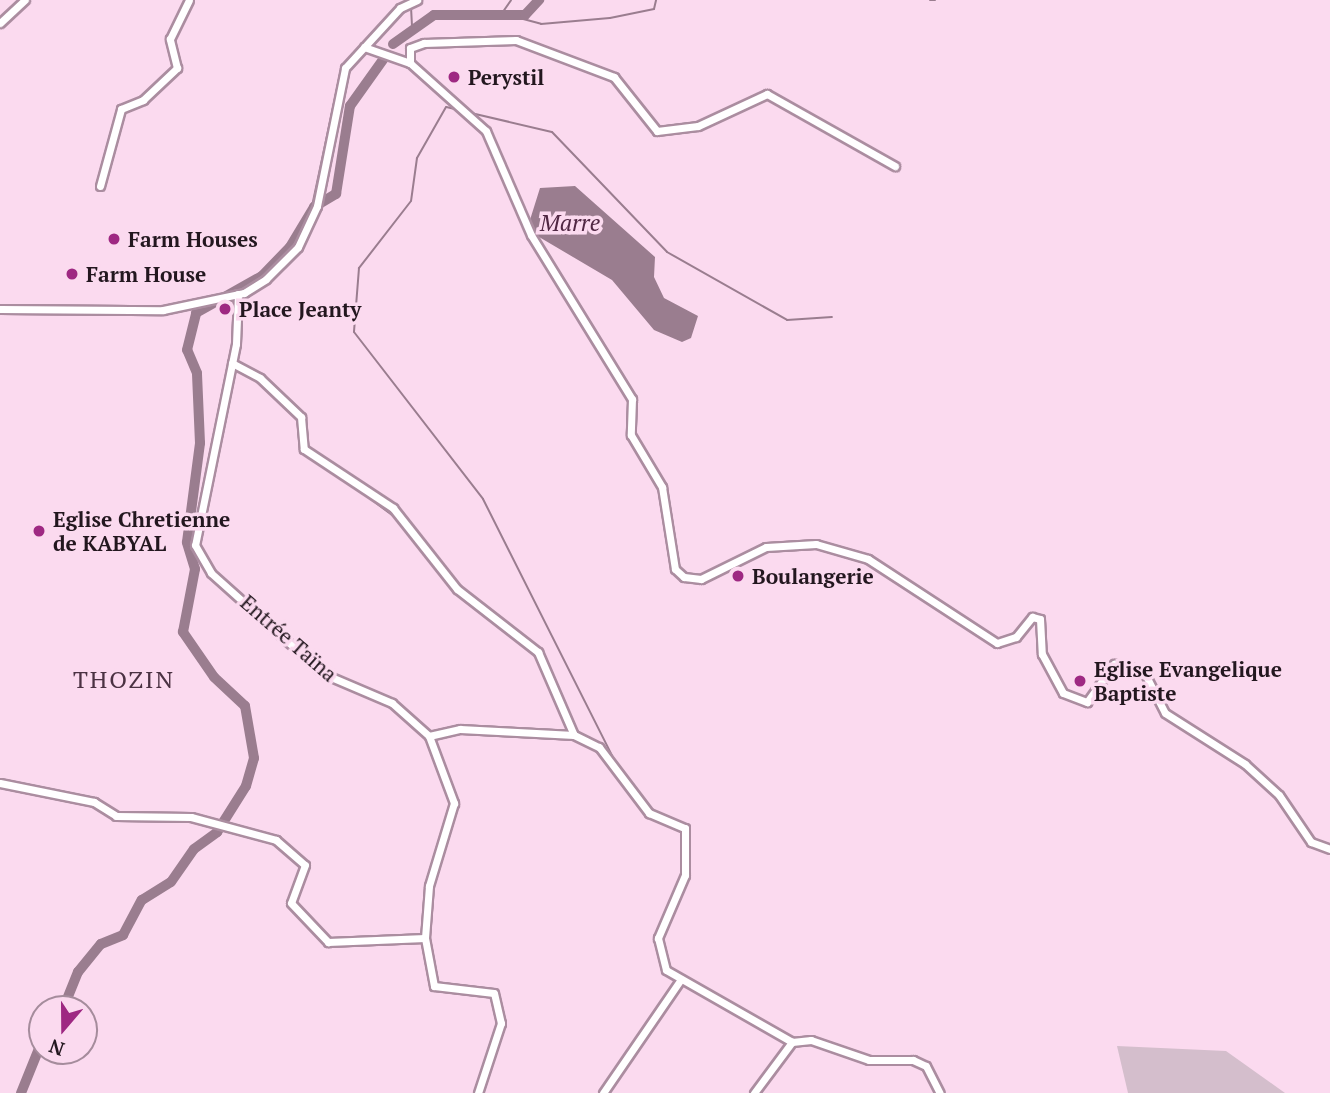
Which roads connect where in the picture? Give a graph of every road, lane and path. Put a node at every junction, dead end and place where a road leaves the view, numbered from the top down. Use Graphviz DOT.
graph roads {
  1 [pos="25,0"];
  2 [pos="189,0"];
  3 [pos="415,1"];
  4 [pos="0,23"];
  5 [pos="364,47"];
  6 [pos="410,63"];
  7 [pos="895,166"];
  8 [pos="100,186"];
  9 [pos="238,294"];
  10 [pos="0,309"];
  11 [pos="232,363"];
  12 [pos="574,735"];
  13 [pos="429,736"];
  14 [pos="0,783"];
  15 [pos="1330,849"];
  16 [pos="425,938"];
  17 [pos="681,979"];
  18 [pos="792,1042"];
  19 [pos="478,1093"];
  20 [pos="603,1093"];
  21 [pos="754,1093"];
  22 [pos="940,1093"];
  1 -- 4 [label="street"];
  2 -- 8 [label="street"];
  3 -- 5 [label="street"];
  5 -- 6 [label="street"];
  5 -- 9 [label="street"];
  6 -- 7 [label="street"];
  6 -- 15 [label="street"];
  9 -- 10 [label="street"];
  9 -- 11 [label="street, Entrée Taïna"];
  11 -- 12 [label="street"];
  11 -- 13 [label="street, Entrée Taïna"];
  12 -- 13 [label="street"];
  12 -- 17 [label="street"];
  13 -- 16 [label="street, Entrée Taïna"];
  14 -- 16 [label="street"];
  16 -- 19 [label="street, Entrée Taïna"];
  17 -- 18 [label="street"];
  17 -- 20 [label="street"];
  18 -- 21 [label="street"];
  18 -- 22 [label="street"];
}
